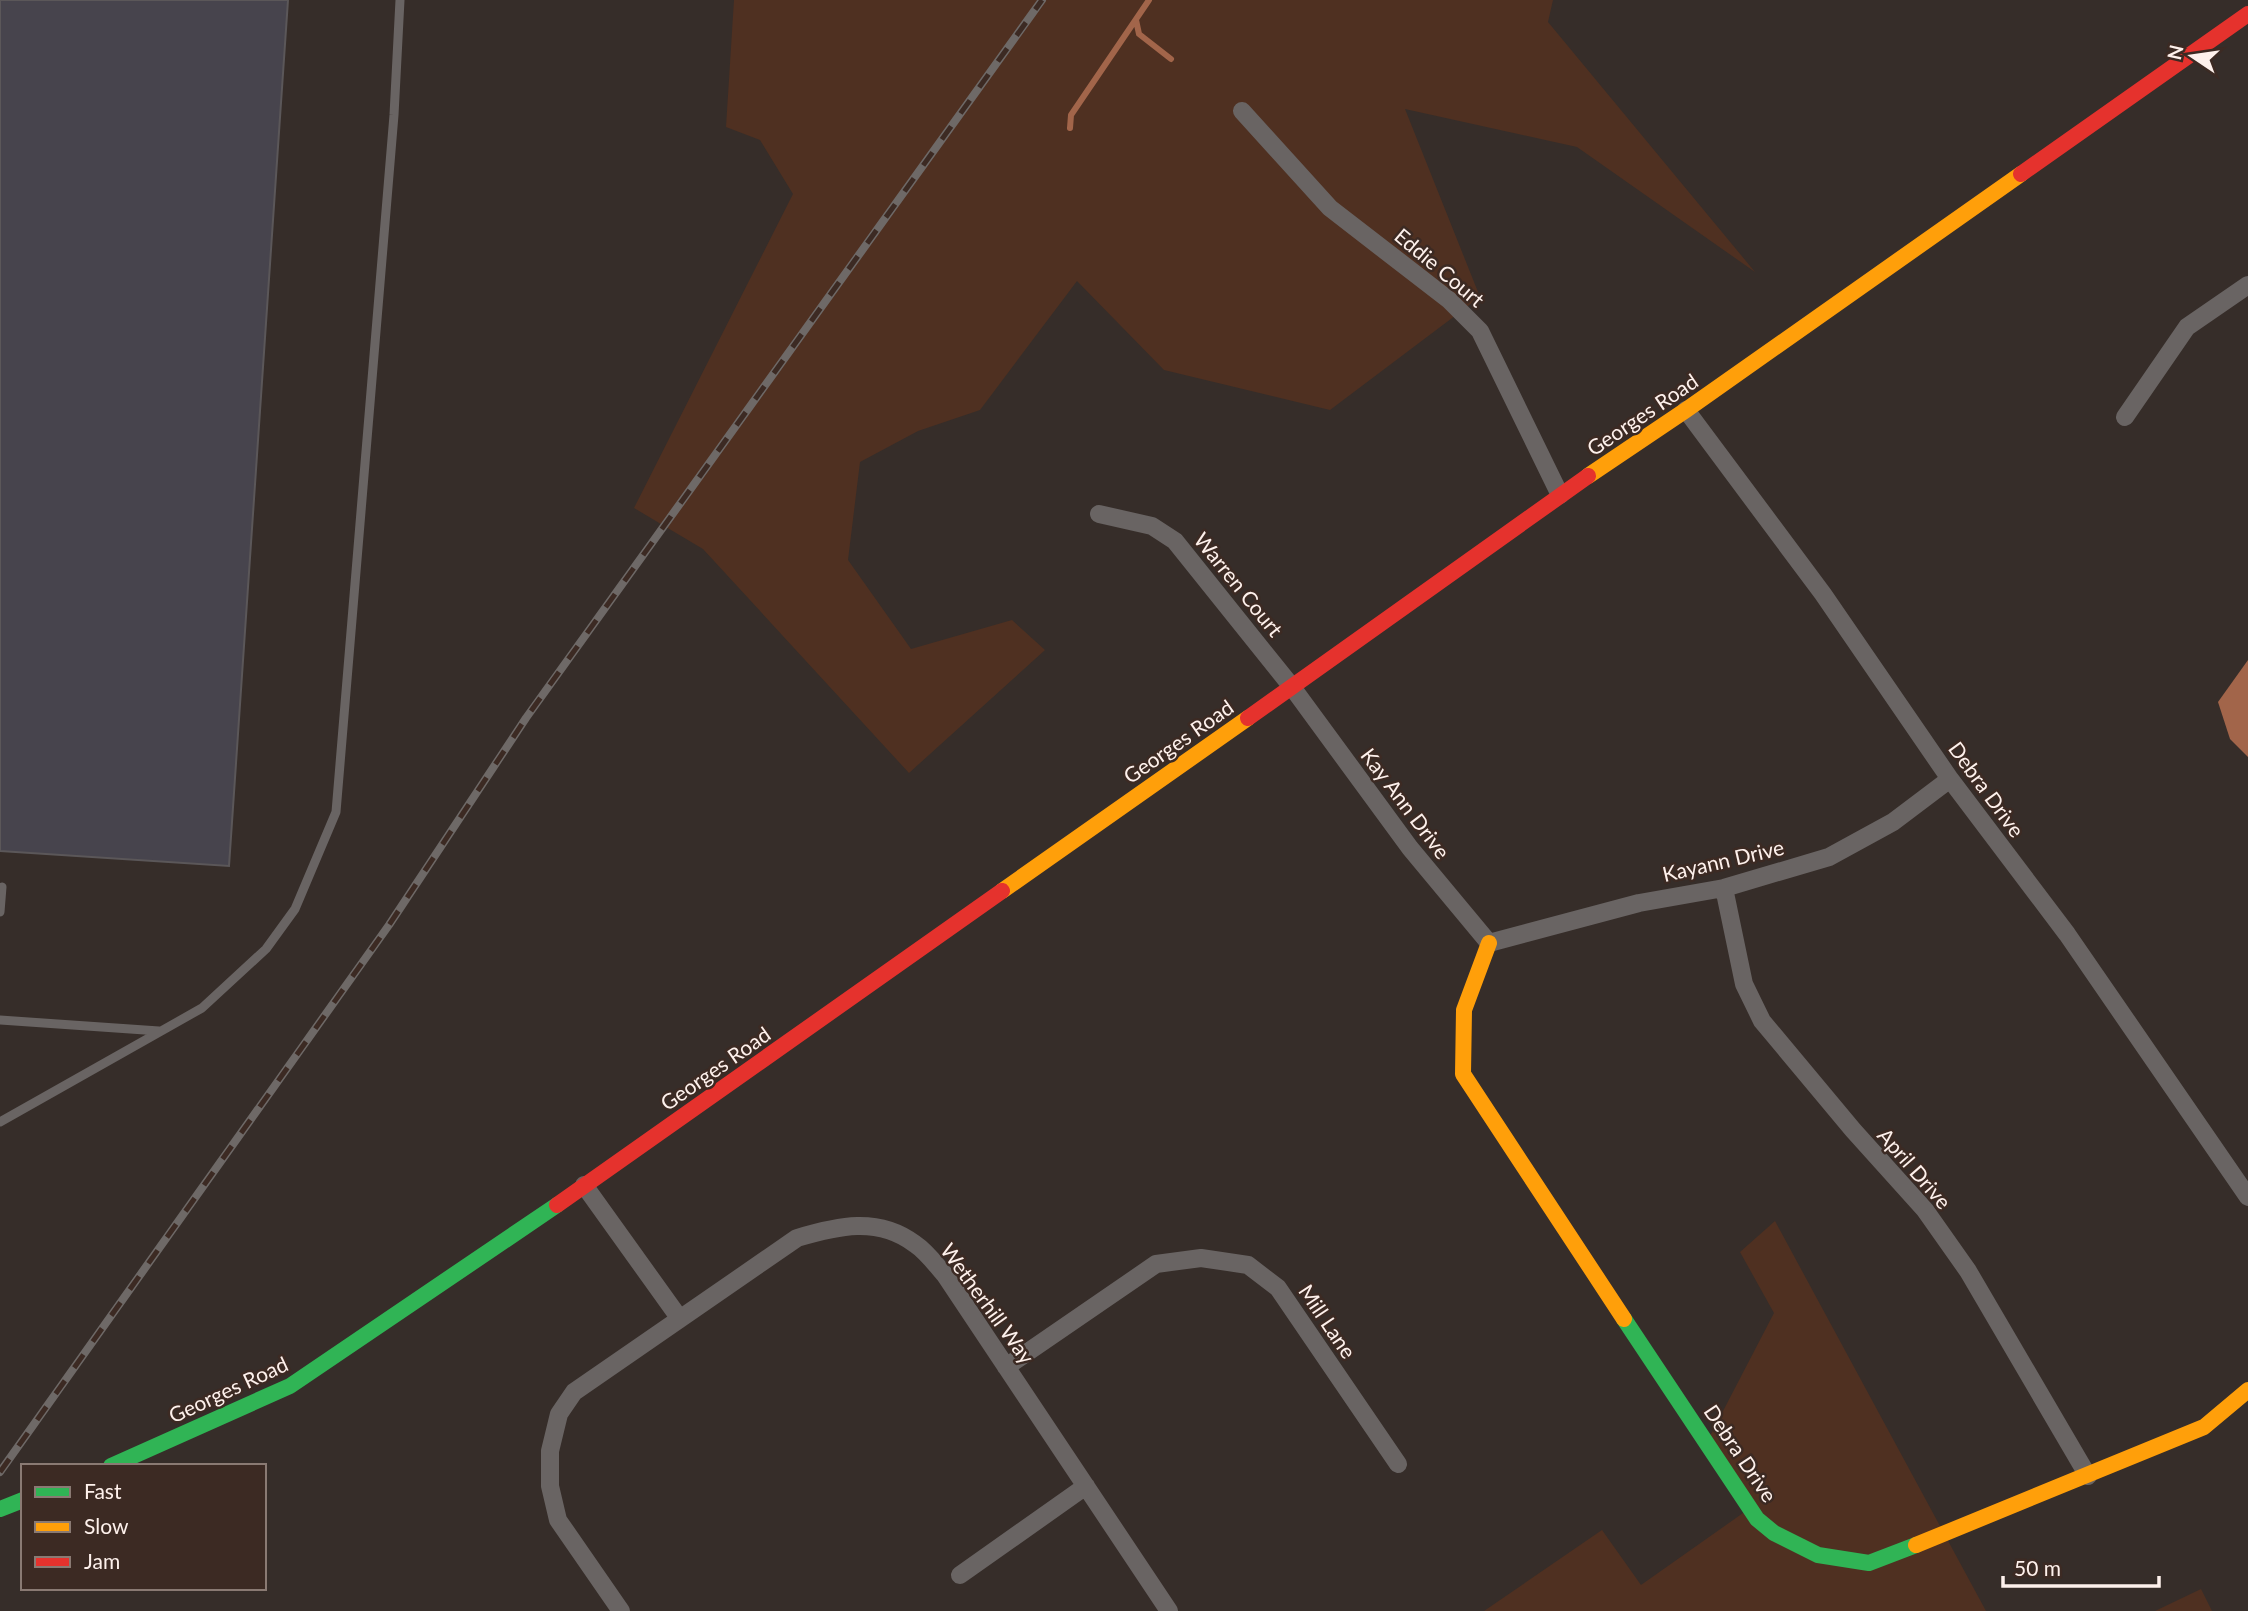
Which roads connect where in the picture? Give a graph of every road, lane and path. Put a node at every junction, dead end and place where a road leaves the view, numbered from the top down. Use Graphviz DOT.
graph roads {
  1 [pos="400,0"];
  2 [pos="2248,14"];
  3 [pos="1242,111"];
  4 [pos="2248,285"];
  5 [pos="1686,410"];
  6 [pos="2124,416"];
  7 [pos="1560,495"];
  8 [pos="1098,514"];
  9 [pos="1292,687"];
  10 [pos="1950,779"];
  11 [pos="2,887"];
  12 [pos="1724,888"];
  13 [pos="0,912"];
  14 [pos="1489,943"];
  15 [pos="0,1020"];
  16 [pos="160,1031"];
  17 [pos="0,1122"];
  18 [pos="584,1185"];
  19 [pos="2248,1197"];
  20 [pos="680,1319"];
  21 [pos="1006,1367"];
  22 [pos="2248,1390"];
  23 [pos="115,1464"];
  24 [pos="1398,1464"];
  25 [pos="2088,1476"];
  26 [pos="1086,1486"];
  27 [pos="21,1501"];
  28 [pos="0,1509"];
  29 [pos="960,1575"];
  30 [pos="621,1611"];
  31 [pos="1169,1611"];
  1 -- 16 [label="lane"];
  2 -- 5 [label="street, Georges Road"];
  3 -- 7 [label="street, Eddie Court"];
  4 -- 6 [label="street"];
  5 -- 7 [label="street, Georges Road"];
  5 -- 10 [label="street, Debra Drive"];
  7 -- 9 [label="street, Georges Road"];
  8 -- 9 [label="street, Warren Court"];
  9 -- 14 [label="street, Kay Ann Drive"];
  9 -- 18 [label="street, Georges Road"];
  10 -- 12 [label="street, Kayann Drive"];
  10 -- 19 [label="street, Debra Drive"];
  11 -- 13 [label="lane"];
  12 -- 14 [label="street, Kayann Drive"];
  12 -- 25 [label="street, April Drive"];
  14 -- 25 [label="street, Debra Drive"];
  15 -- 16 [label="lane"];
  16 -- 17 [label="lane"];
  18 -- 20 [label="street"];
  18 -- 23 [label="street, Georges Road"];
  20 -- 21 [label="street, Wetherhill Way"];
  20 -- 30 [label="street, Wetherhill Way"];
  21 -- 24 [label="street, Mill Lane"];
  21 -- 26 [label="street, Wetherhill Way"];
  22 -- 25 [label="street, Debra Drive"];
  26 -- 29 [label="street"];
  26 -- 31 [label="street, Wetherhill Way"];
  27 -- 28 [label="street"];
}
